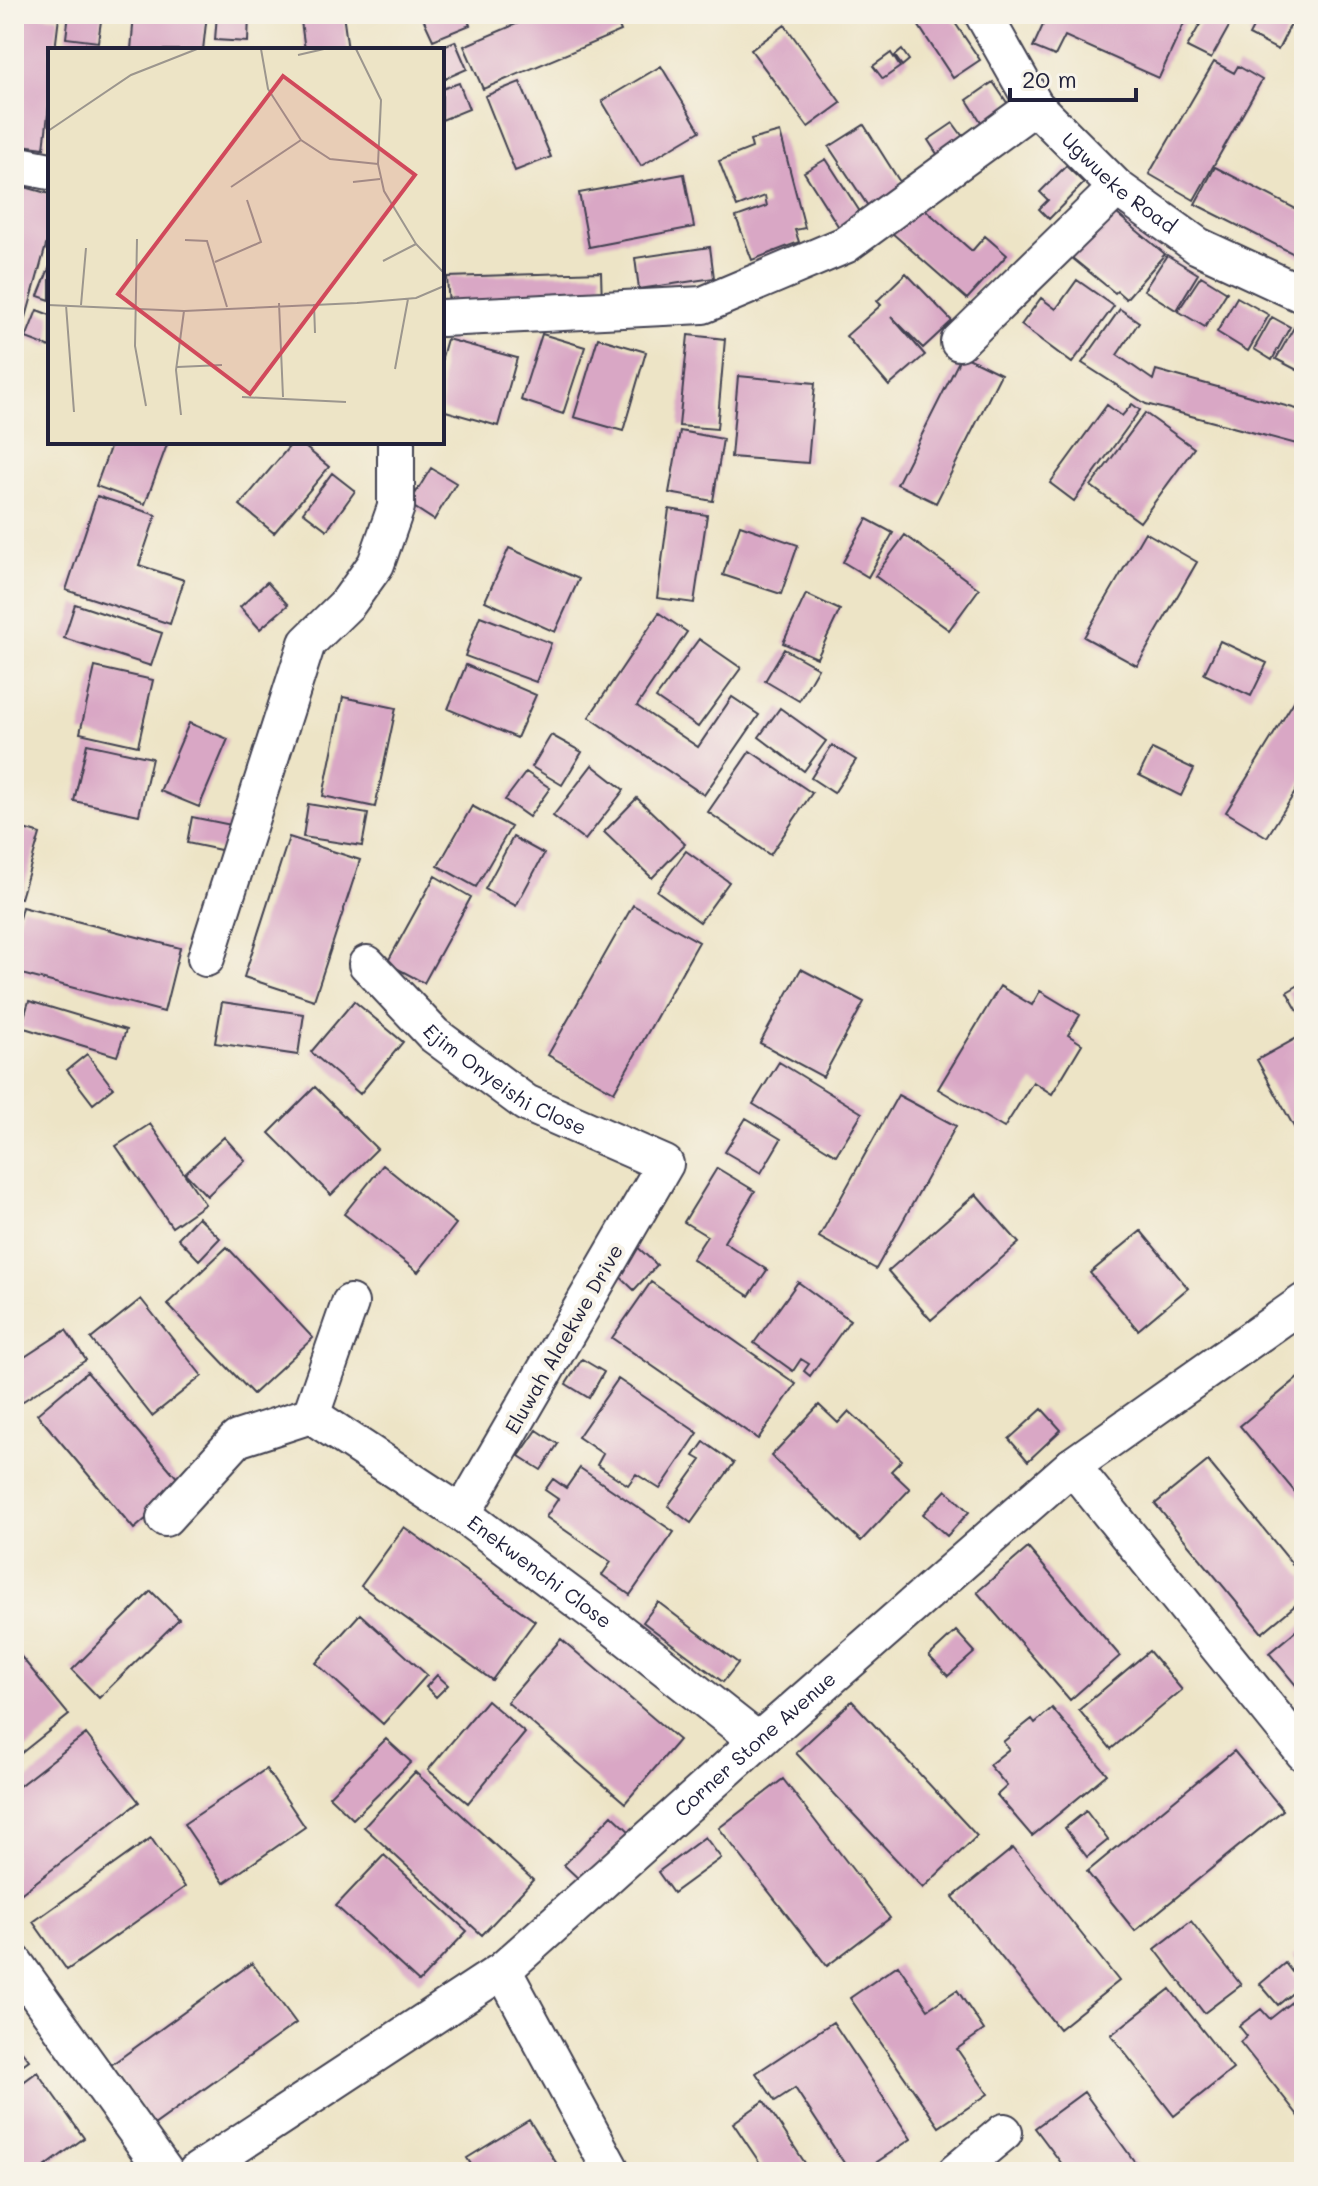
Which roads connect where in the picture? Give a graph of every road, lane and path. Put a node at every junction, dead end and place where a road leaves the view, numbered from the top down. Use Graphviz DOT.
graph roads {
  1 [pos="983,14"];
  2 [pos="1035,106"];
  3 [pos="14,164"];
  4 [pos="48,171"];
  5 [pos="1117,188"];
  6 [pos="1304,295"];
  7 [pos="444,318"];
  8 [pos="959,342"];
  9 [pos="396,444"];
  10 [pos="206,958"];
  11 [pos="367,964"];
  12 [pos="665,1164"];
  13 [pos="350,1303"];
  14 [pos="1301,1309"];
  15 [pos="311,1415"];
  16 [pos="1072,1466"];
  17 [pos="462,1514"];
  18 [pos="165,1518"];
  19 [pos="758,1741"];
  20 [pos="1304,1753"];
  21 [pos="14,1962"];
  22 [pos="503,1970"];
  23 [pos="1004,2132"];
  24 [pos="165,2172"];
  25 [pos="196,2172"];
  26 [pos="612,2172"];
  27 [pos="956,2172"];
  1 -- 2 [label="street, Ugwueke Road"];
  2 -- 5 [label="street, Ugwueke Road"];
  2 -- 7 [label="street"];
  3 -- 4 [label="street"];
  5 -- 6 [label="street, Ugwueke Road"];
  5 -- 8 [label="street"];
  9 -- 10 [label="street"];
  11 -- 12 [label="street, Ejim Onyeishi Close"];
  12 -- 17 [label="street, Eluwah Alaekwe Drive"];
  13 -- 15 [label="street"];
  14 -- 16 [label="street, Corner Stone Avenue"];
  15 -- 17 [label="street, Enekwenchi Close"];
  15 -- 18 [label="street"];
  16 -- 19 [label="street, Corner Stone Avenue"];
  16 -- 20 [label="street"];
  17 -- 19 [label="street, Enekwenchi Close"];
  19 -- 22 [label="street, Corner Stone Avenue"];
  21 -- 24 [label="street"];
  22 -- 25 [label="street, Corner Stone Avenue"];
  22 -- 26 [label="street"];
  23 -- 27 [label="street"];
}
